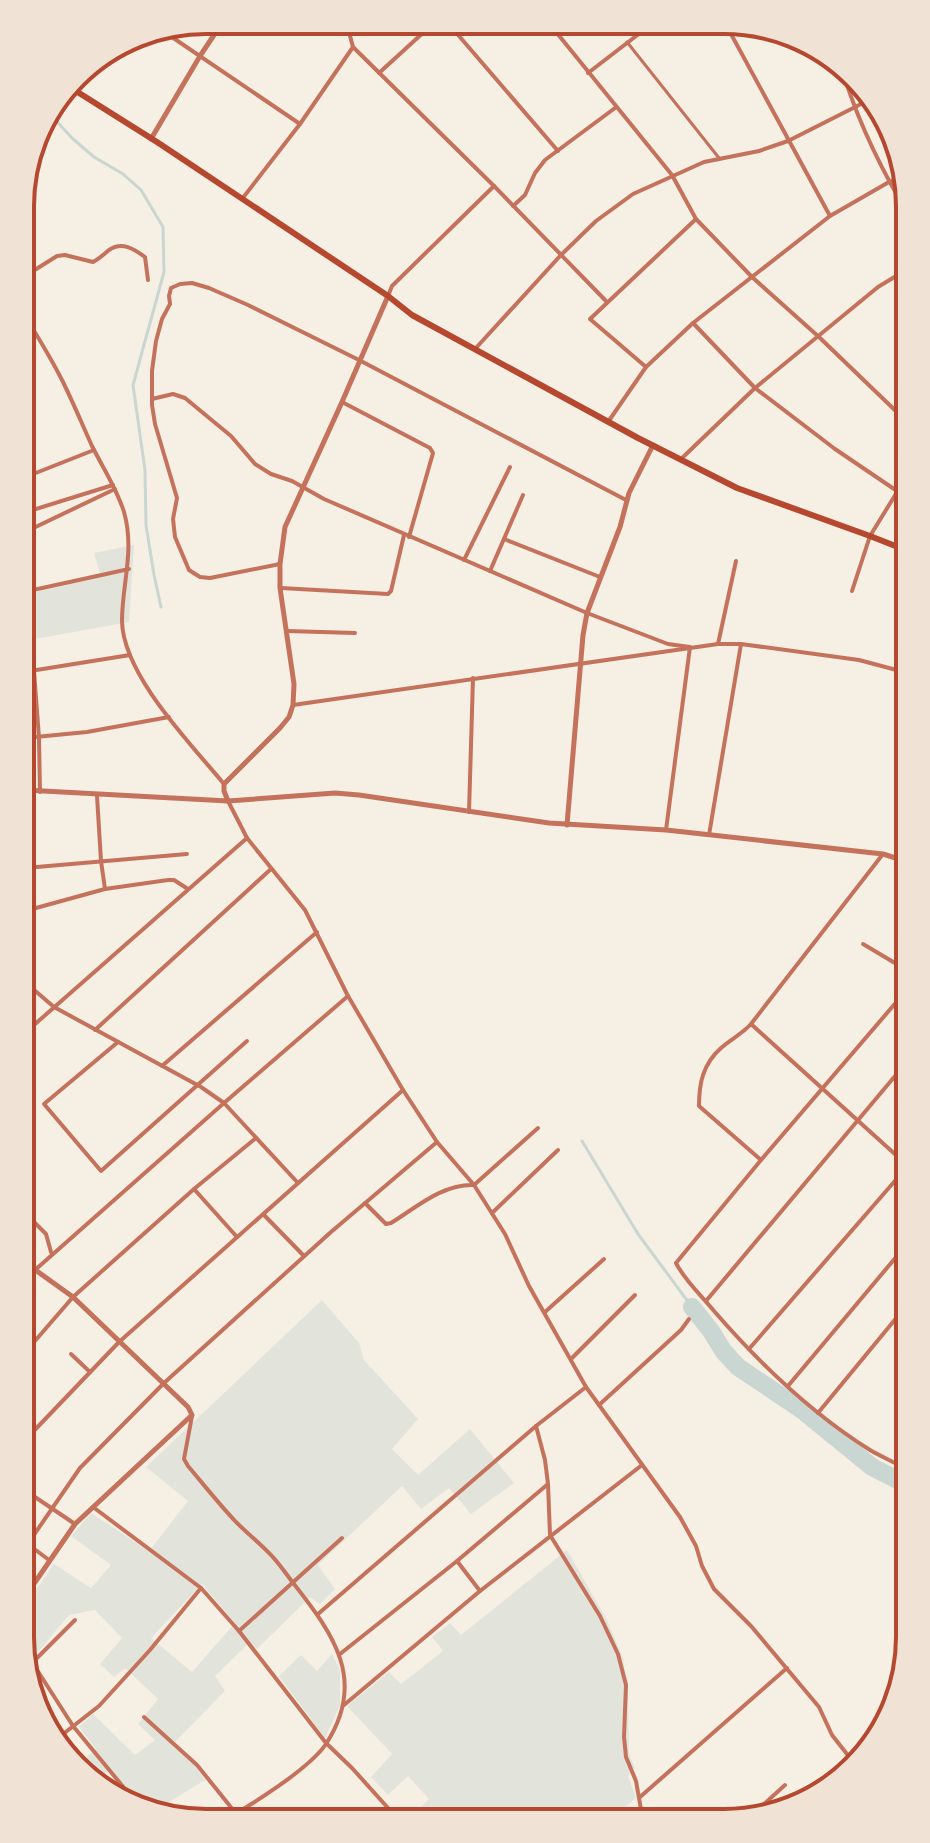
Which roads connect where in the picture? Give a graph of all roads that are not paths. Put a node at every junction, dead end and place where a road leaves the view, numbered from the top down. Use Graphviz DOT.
graph roads {
  1 [pos="215,34"];
  2 [pos="350,34"];
  3 [pos="422,34"];
  4 [pos="457,34"];
  5 [pos="557,34"];
  6 [pos="638,34"];
  7 [pos="731,34"];
  8 [pos="172,37"];
  9 [pos="627,42"];
  10 [pos="353,47"];
  11 [pos="200,56"];
  12 [pos="379,73"];
  13 [pos="588,73"];
  14 [pos="849,89"];
  15 [pos="77,92"];
  16 [pos="861,103"];
  17 [pos="855,106"];
  18 [pos="615,108"];
  19 [pos="300,124"];
  20 [pos="151,139"];
  21 [pos="788,141"];
  22 [pos="558,151"];
  23 [pos="719,158"];
  24 [pos="672,175"];
  25 [pos="894,180"];
  26 [pos="889,182"];
  27 [pos="494,186"];
  28 [pos="895,193"];
  29 [pos="242,199"];
  30 [pos="513,206"];
  31 [pos="830,216"];
  32 [pos="696,219"];
  33 [pos="561,255"];
  34 [pos="34,270"];
  35 [pos="896,276"];
  36 [pos="752,277"];
  37 [pos="148,280"];
  38 [pos="388,296"];
  39 [pos="607,302"];
  40 [pos="693,323"];
  41 [pos="34,332"];
  42 [pos="819,337"];
  43 [pos="475,349"];
  44 [pos="359,360"];
  45 [pos="646,367"];
  46 [pos="755,388"];
  47 [pos="152,399"];
  48 [pos="342,402"];
  49 [pos="896,411"];
  50 [pos="608,422"];
  51 [pos="653,445"];
  52 [pos="94,450"];
  53 [pos="681,459"];
  54 [pos="510,467"];
  55 [pos="34,474"];
  56 [pos="114,487"];
  57 [pos="303,489"];
  58 [pos="896,490"];
  59 [pos="896,493"];
  60 [pos="523,495"];
  61 [pos="626,500"];
  62 [pos="34,510"];
  63 [pos="36,527"];
  64 [pos="407,536"];
  65 [pos="870,536"];
  66 [pos="504,539"];
  67 [pos="896,546"];
  68 [pos="464,560"];
  69 [pos="736,561"];
  70 [pos="280,564"];
  71 [pos="129,569"];
  72 [pos="490,571"];
  73 [pos="600,577"];
  74 [pos="280,588"];
  75 [pos="34,590"];
  76 [pos="852,591"];
  77 [pos="587,613"];
  78 [pos="285,631"];
  79 [pos="355,633"];
  80 [pos="718,644"];
  81 [pos="741,644"];
  82 [pos="690,647"];
  83 [pos="130,655"];
  84 [pos="581,664"];
  85 [pos="896,670"];
  86 [pos="34,671"];
  87 [pos="473,678"];
  88 [pos="293,705"];
  89 [pos="169,717"];
  90 [pos="34,738"];
  91 [pos="39,738"];
  92 [pos="224,784"];
  93 [pos="34,791"];
  94 [pos="40,792"];
  95 [pos="97,796"];
  96 [pos="228,801"];
  97 [pos="469,813"];
  98 [pos="567,825"];
  99 [pos="666,830"];
  100 [pos="709,835"];
  101 [pos="247,838"];
  102 [pos="187,854"];
  103 [pos="883,854"];
  104 [pos="896,858"];
  105 [pos="101,861"];
  106 [pos="34,867"];
  107 [pos="271,869"];
  108 [pos="105,889"];
  109 [pos="188,889"];
  110 [pos="34,909"];
  111 [pos="317,932"];
  112 [pos="863,944"];
  113 [pos="896,964"];
  114 [pos="34,990"];
  115 [pos="348,996"];
  116 [pos="896,1003"];
  117 [pos="54,1007"];
  118 [pos="751,1024"];
  119 [pos="34,1025"];
  120 [pos="95,1030"];
  121 [pos="247,1041"];
  122 [pos="118,1042"];
  123 [pos="162,1066"];
  124 [pos="896,1075"];
  125 [pos="197,1085"];
  126 [pos="822,1089"];
  127 [pos="403,1090"];
  128 [pos="224,1103"];
  129 [pos="857,1122"];
  130 [pos="538,1128"];
  131 [pos="256,1138"];
  132 [pos="437,1142"];
  133 [pos="558,1150"];
  134 [pos="896,1156"];
  135 [pos="761,1160"];
  136 [pos="896,1179"];
  137 [pos="298,1183"];
  138 [pos="474,1185"];
  139 [pos="194,1189"];
  140 [pos="365,1203"];
  141 [pos="492,1213"];
  142 [pos="264,1215"];
  143 [pos="34,1222"];
  144 [pos="237,1237"];
  145 [pos="52,1254"];
  146 [pos="305,1257"];
  147 [pos="896,1257"];
  148 [pos="604,1259"];
  149 [pos="35,1270"];
  150 [pos="635,1295"];
  151 [pos="73,1297"];
  152 [pos="706,1301"];
  153 [pos="545,1312"];
  154 [pos="689,1319"];
  155 [pos="896,1319"];
  156 [pos="34,1342"];
  157 [pos="119,1342"];
  158 [pos="748,1350"];
  159 [pos="71,1354"];
  160 [pos="571,1359"];
  161 [pos="90,1372"];
  162 [pos="164,1383"];
  163 [pos="788,1386"];
  164 [pos="586,1387"];
  165 [pos="599,1405"];
  166 [pos="818,1413"];
  167 [pos="192,1415"];
  168 [pos="536,1426"];
  169 [pos="34,1431"];
  170 [pos="896,1463"];
  171 [pos="642,1465"];
  172 [pos="548,1484"];
  173 [pos="34,1496"];
  174 [pos="93,1507"];
  175 [pos="53,1509"];
  176 [pos="75,1524"];
  177 [pos="550,1535"];
  178 [pos="34,1537"];
  179 [pos="342,1538"];
  180 [pos="34,1548"];
  181 [pos="49,1560"];
  182 [pos="457,1561"];
  183 [pos="34,1583"];
  184 [pos="293,1583"];
  185 [pos="201,1588"];
  186 [pos="480,1591"];
  187 [pos="318,1614"];
  188 [pos="75,1620"];
  189 [pos="239,1631"];
  190 [pos="340,1654"];
  191 [pos="35,1657"];
  192 [pos="787,1668"];
  193 [pos="37,1670"];
  194 [pos="344,1705"];
  195 [pos="144,1717"];
  196 [pos="73,1726"];
  197 [pos="64,1733"];
  198 [pos="326,1743"];
  199 [pos="848,1756"];
  200 [pos="785,1785"];
  201 [pos="123,1787"];
  202 [pos="640,1797"];
  203 [pos="764,1804"];
  204 [pos="234,1809"];
  205 [pos="243,1809"];
  206 [pos="389,1809"];
  207 [pos="641,1809"];
  1 -- 11 [label="street"];
  2 -- 10 [label="street"];
  3 -- 12 [label="street"];
  4 -- 22 [label="street"];
  5 -- 13 [label="street"];
  6 -- 9 [label="street"];
  7 -- 21 [label="street"];
  8 -- 11 [label="street"];
  9 -- 13 [label="street"];
  9 -- 23 [label="street"];
  10 -- 12 [label="street"];
  10 -- 19 [label="street"];
  11 -- 19 [label="street"];
  11 -- 20 [label="street"];
  12 -- 27 [label="street"];
  13 -- 18 [label="street"];
  14 -- 17 [label="street"];
  15 -- 20 [label="main road"];
  16 -- 17 [label="street"];
  17 -- 21 [label="street"];
  17 -- 26 [label="street"];
  18 -- 22 [label="street"];
  18 -- 24 [label="street"];
  19 -- 29 [label="street"];
  20 -- 29 [label="main road"];
  21 -- 23 [label="street"];
  21 -- 31 [label="street"];
  22 -- 30 [label="street"];
  23 -- 24 [label="street"];
  24 -- 32 [label="street"];
  24 -- 33 [label="street"];
  25 -- 26 [label="street"];
  26 -- 28 [label="street"];
  26 -- 31 [label="street"];
  27 -- 30 [label="street"];
  27 -- 38 [label="street"];
  29 -- 38 [label="main road"];
  30 -- 33 [label="street"];
  31 -- 36 [label="street"];
  32 -- 36 [label="street"];
  32 -- 39 [label="street"];
  33 -- 39 [label="street"];
  33 -- 43 [label="street"];
  34 -- 37 [label="street"];
  35 -- 42 [label="street"];
  36 -- 40 [label="street"];
  36 -- 42 [label="street"];
  38 -- 43 [label="main road"];
  38 -- 44 [label="street"];
  39 -- 45 [label="street"];
  40 -- 45 [label="street"];
  40 -- 46 [label="street"];
  41 -- 52 [label="street"];
  42 -- 46 [label="street"];
  42 -- 49 [label="street"];
  43 -- 50 [label="main road"];
  44 -- 47 [label="street"];
  44 -- 48 [label="street"];
  44 -- 61 [label="street"];
  45 -- 50 [label="street"];
  46 -- 53 [label="street"];
  46 -- 58 [label="street"];
  47 -- 57 [label="street"];
  47 -- 70 [label="street"];
  48 -- 57 [label="street"];
  48 -- 64 [label="street"];
  50 -- 51 [label="main road"];
  51 -- 53 [label="main road"];
  51 -- 61 [label="street"];
  52 -- 55 [label="street"];
  52 -- 56 [label="street"];
  53 -- 65 [label="main road"];
  54 -- 68 [label="street"];
  56 -- 62 [label="street"];
  56 -- 63 [label="street"];
  56 -- 71 [label="street"];
  57 -- 64 [label="street"];
  57 -- 70 [label="street"];
  59 -- 65 [label="street"];
  60 -- 66 [label="street"];
  61 -- 73 [label="street"];
  64 -- 68 [label="street"];
  64 -- 74 [label="street"];
  65 -- 67 [label="main road"];
  65 -- 76 [label="street"];
  66 -- 72 [label="street"];
  66 -- 73 [label="street"];
  68 -- 72 [label="street"];
  69 -- 80 [label="street"];
  70 -- 74 [label="street"];
  71 -- 75 [label="street"];
  71 -- 83 [label="street"];
  72 -- 77 [label="street"];
  73 -- 77 [label="street"];
  74 -- 78 [label="street"];
  77 -- 82 [label="street"];
  77 -- 84 [label="street"];
  78 -- 79 [label="street"];
  78 -- 88 [label="street"];
  80 -- 81 [label="street"];
  80 -- 82 [label="street"];
  81 -- 85 [label="street"];
  81 -- 100 [label="street"];
  82 -- 84 [label="street"];
  82 -- 99 [label="street"];
  83 -- 86 [label="street"];
  83 -- 89 [label="street"];
  84 -- 87 [label="street"];
  84 -- 98 [label="street"];
  86 -- 91 [label="street"];
  87 -- 88 [label="street"];
  87 -- 97 [label="street"];
  88 -- 92 [label="street"];
  89 -- 91 [label="street"];
  89 -- 92 [label="street"];
  90 -- 91 [label="street"];
  91 -- 94 [label="street"];
  92 -- 96 [label="street"];
  93 -- 94 [label="street"];
  94 -- 95 [label="street"];
  95 -- 96 [label="street"];
  95 -- 105 [label="street"];
  96 -- 97 [label="street"];
  96 -- 101 [label="street"];
  97 -- 98 [label="street"];
  98 -- 99 [label="street"];
  99 -- 100 [label="street"];
  100 -- 103 [label="street"];
  101 -- 107 [label="street"];
  101 -- 109 [label="street"];
  102 -- 105 [label="street"];
  103 -- 104 [label="street"];
  103 -- 118 [label="street"];
  105 -- 106 [label="street"];
  105 -- 108 [label="street"];
  107 -- 111 [label="street"];
  107 -- 120 [label="street"];
  108 -- 109 [label="street"];
  108 -- 110 [label="street"];
  109 -- 117 [label="street"];
  111 -- 115 [label="street"];
  111 -- 123 [label="street"];
  112 -- 113 [label="street"];
  114 -- 117 [label="street"];
  115 -- 127 [label="street"];
  115 -- 128 [label="street"];
  116 -- 126 [label="street"];
  117 -- 119 [label="street"];
  117 -- 120 [label="street"];
  118 -- 126 [label="street"];
  118 -- 135 [label="street"];
  120 -- 122 [label="street"];
  121 -- 125 [label="street"];
  122 -- 123 [label="street"];
  122 -- 125 [label="street"];
  123 -- 125 [label="street"];
  124 -- 129 [label="street"];
  125 -- 128 [label="street"];
  126 -- 129 [label="street"];
  126 -- 135 [label="street"];
  127 -- 132 [label="street"];
  127 -- 137 [label="street"];
  128 -- 131 [label="street"];
  128 -- 145 [label="street"];
  129 -- 134 [label="street"];
  129 -- 152 [label="street"];
  130 -- 138 [label="street"];
  131 -- 137 [label="street"];
  131 -- 139 [label="street"];
  132 -- 138 [label="street"];
  132 -- 140 [label="street"];
  133 -- 141 [label="street"];
  135 -- 152 [label="street"];
  136 -- 158 [label="street"];
  137 -- 142 [label="street"];
  138 -- 140 [label="street"];
  138 -- 141 [label="street"];
  139 -- 144 [label="street"];
  139 -- 151 [label="street"];
  140 -- 146 [label="street"];
  141 -- 153 [label="street"];
  142 -- 144 [label="street"];
  142 -- 146 [label="street"];
  143 -- 145 [label="street"];
  144 -- 157 [label="street"];
  145 -- 149 [label="street"];
  146 -- 162 [label="street"];
  147 -- 163 [label="street"];
  148 -- 153 [label="street"];
  149 -- 151 [label="street"];
  150 -- 160 [label="street"];
  151 -- 156 [label="street"];
  151 -- 157 [label="street"];
  152 -- 158 [label="street"];
  153 -- 160 [label="street"];
  154 -- 165 [label="street"];
  155 -- 166 [label="street"];
  157 -- 161 [label="street"];
  157 -- 162 [label="street"];
  158 -- 163 [label="street"];
  159 -- 161 [label="street"];
  160 -- 164 [label="street"];
  161 -- 169 [label="street"];
  162 -- 167 [label="street"];
  162 -- 175 [label="street"];
  163 -- 166 [label="street"];
  164 -- 165 [label="street"];
  164 -- 168 [label="street"];
  165 -- 171 [label="street"];
  166 -- 170 [label="street"];
  167 -- 174 [label="street"];
  167 -- 184 [label="street"];
  168 -- 172 [label="street"];
  168 -- 187 [label="street"];
  171 -- 177 [label="street"];
  171 -- 192 [label="street"];
  172 -- 177 [label="street"];
  172 -- 182 [label="street"];
  173 -- 175 [label="street"];
  174 -- 176 [label="street"];
  174 -- 185 [label="street"];
  175 -- 176 [label="street"];
  175 -- 178 [label="street"];
  176 -- 181 [label="street"];
  177 -- 186 [label="street"];
  177 -- 202 [label="street"];
  179 -- 184 [label="street"];
  180 -- 181 [label="street"];
  181 -- 183 [label="street"];
  182 -- 186 [label="street"];
  182 -- 190 [label="street"];
  184 -- 187 [label="street"];
  184 -- 189 [label="street"];
  185 -- 189 [label="street"];
  185 -- 196 [label="street"];
  186 -- 194 [label="street"];
  187 -- 190 [label="street"];
  188 -- 191 [label="street"];
  189 -- 198 [label="street"];
  190 -- 194 [label="street"];
  192 -- 199 [label="street"];
  192 -- 202 [label="street"];
  193 -- 196 [label="street"];
  194 -- 198 [label="street"];
  195 -- 204 [label="street"];
  196 -- 197 [label="street"];
  196 -- 201 [label="street"];
  198 -- 205 [label="street"];
  198 -- 206 [label="street"];
  200 -- 203 [label="street"];
  202 -- 207 [label="street"];
}
